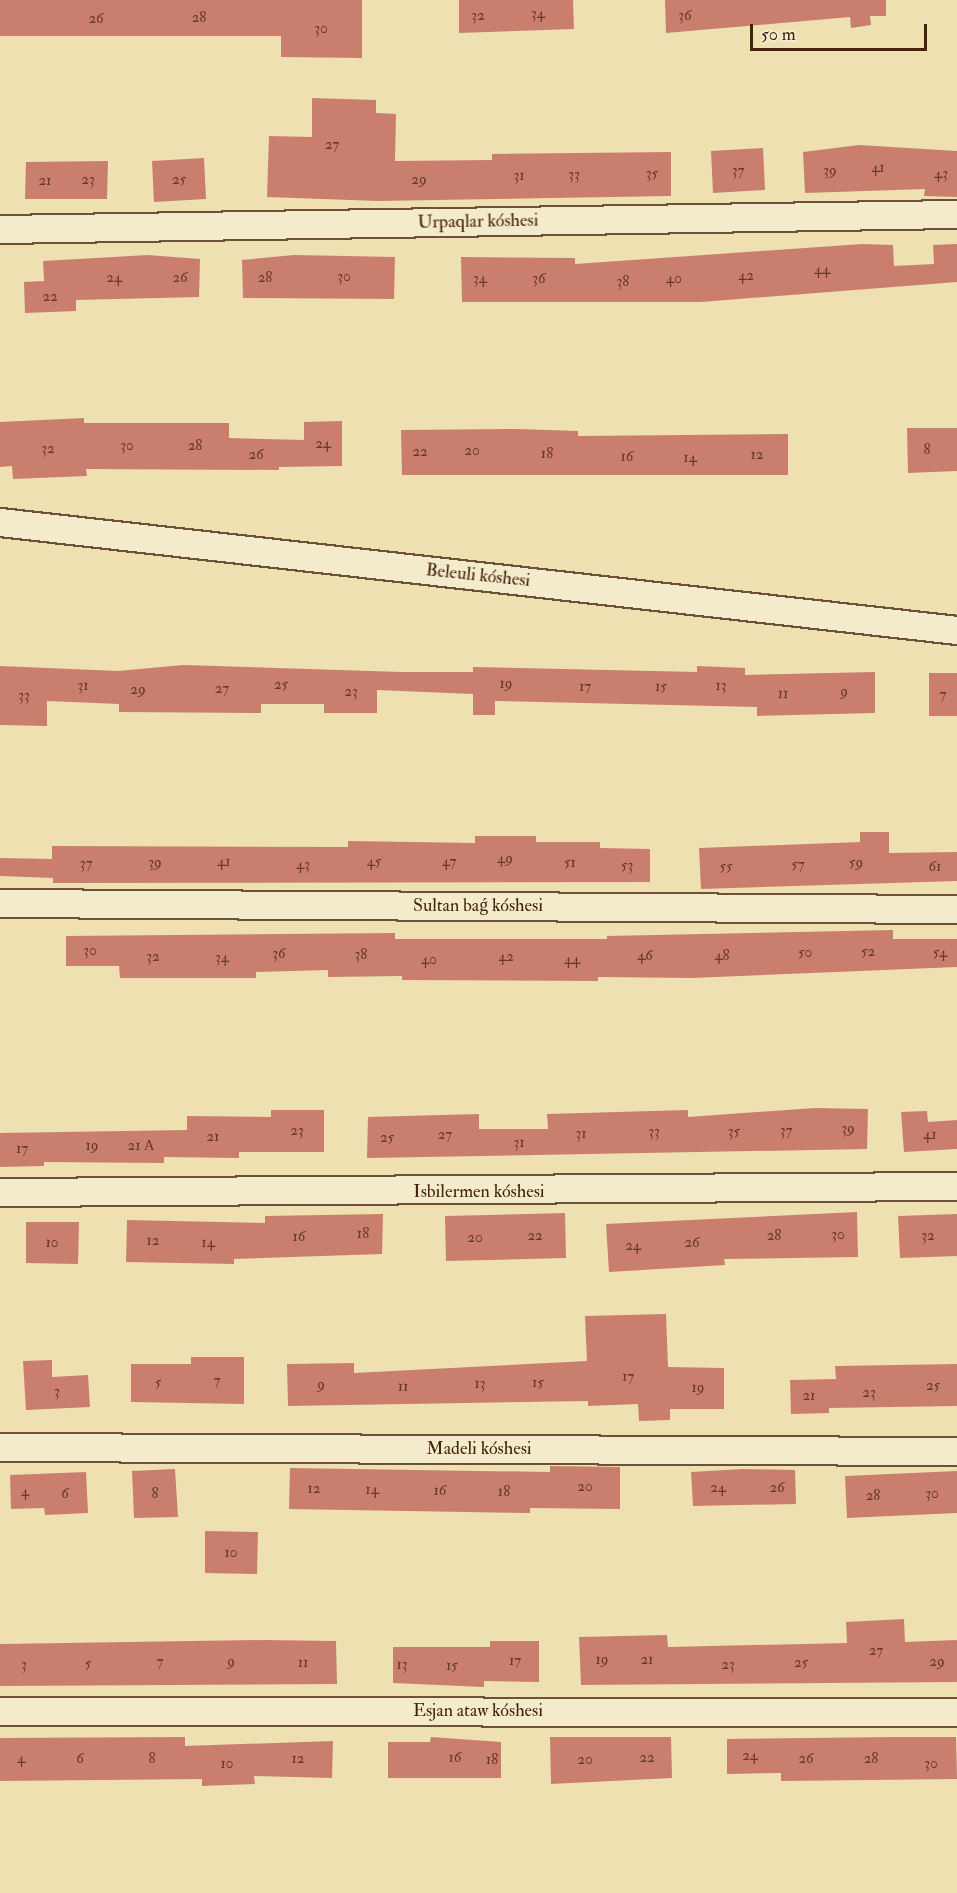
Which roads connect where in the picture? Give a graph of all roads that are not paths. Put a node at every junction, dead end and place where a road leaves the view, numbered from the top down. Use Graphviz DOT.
graph roads {
  1 [pos="957,214"];
  2 [pos="0,229"];
  3 [pos="0,522"];
  4 [pos="957,630"];
  5 [pos="0,903"];
  6 [pos="957,909"];
  7 [pos="957,1186"];
  8 [pos="0,1192"];
  9 [pos="0,1447"];
  10 [pos="957,1452"];
  11 [pos="0,1711"];
  12 [pos="957,1712"];
  1 -- 2 [label="street, Urpaqlar kóshesi"];
  3 -- 4 [label="street, Beleuli kóshesi"];
  5 -- 6 [label="street, Sultan baǵ kóshesi"];
  7 -- 8 [label="street, Isbilermen kóshesi"];
  9 -- 10 [label="street, Madeli kóshesi"];
  11 -- 12 [label="street, Esjan ataw kóshesi"];
}
